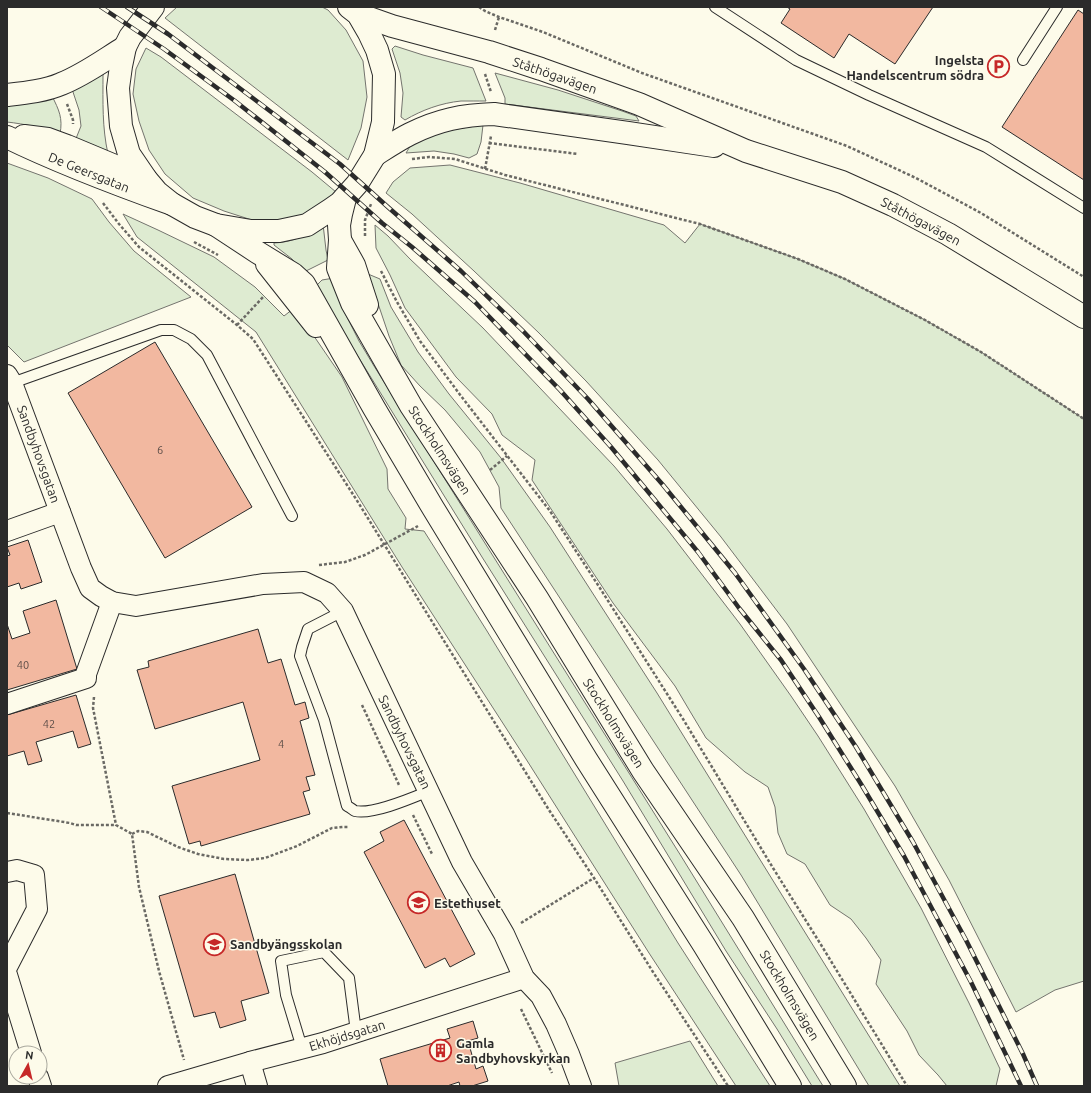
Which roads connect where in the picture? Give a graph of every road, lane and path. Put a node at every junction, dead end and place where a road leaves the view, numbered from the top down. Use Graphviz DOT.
graph roads {
  1 [pos="153,7"];
  2 [pos="479,7"];
  3 [pos="715,7"];
  4 [pos="1057,7"];
  5 [pos="353,11"];
  6 [pos="125,47"];
  7 [pos="1023,60"];
  8 [pos="7,95"];
  9 [pos="7,136"];
  10 [pos="490,143"];
  11 [pos="746,151"];
  12 [pos="578,154"];
  13 [pos="375,156"];
  14 [pos="411,159"];
  15 [pos="146,179"];
  16 [pos="345,198"];
  17 [pos="102,200"];
  18 [pos="372,201"];
  19 [pos="172,204"];
  20 [pos="1084,208"];
  21 [pos="216,225"];
  22 [pos="365,238"];
  23 [pos="190,240"];
  24 [pos="224,258"];
  25 [pos="380,268"];
  26 [pos="1084,277"];
  27 [pos="262,298"];
  28 [pos="1084,317"];
  29 [pos="237,325"];
  30 [pos="10,379"];
  31 [pos="1084,419"];
  32 [pos="507,456"];
  33 [pos="490,470"];
  34 [pos="60,512"];
  35 [pos="292,516"];
  36 [pos="422,524"];
  37 [pos="7,531"];
  38 [pos="384,545"];
  39 [pos="313,565"];
  40 [pos="112,602"];
  41 [pos="342,611"];
  42 [pos="94,696"];
  43 [pos="360,700"];
  44 [pos="7,704"];
  45 [pos="429,791"];
  46 [pos="406,800"];
  47 [pos="7,813"];
  48 [pos="116,825"];
  49 [pos="355,828"];
  50 [pos="132,834"];
  51 [pos="434,857"];
  52 [pos="7,872"];
  53 [pos="594,878"];
  54 [pos="504,934"];
  55 [pos="7,967"];
  56 [pos="7,975"];
  57 [pos="516,980"];
  58 [pos="356,1032"];
  59 [pos="29,1045"];
  60 [pos="302,1048"];
  61 [pos="250,1062"];
  62 [pos="553,1075"];
  63 [pos="189,1080"];
  64 [pos="168,1086"];
  65 [pos="257,1086"];
  66 [pos="581,1086"];
  67 [pos="728,1086"];
  68 [pos="790,1086"];
  69 [pos="845,1086"];
  70 [pos="907,1086"];
  1 -- 6 [label="main road"];
  2 -- 26 [label="path"];
  3 -- 20 [label="lane"];
  4 -- 7 [label="lane"];
  5 -- 11 [label="main road, Ståthögavägen"];
  5 -- 13 [label="main road"];
  6 -- 8 [label="main road"];
  6 -- 15 [label="main road"];
  9 -- 15 [label="main road, De Geersgatan"];
  9 -- 19 [label="main road, De Geersgatan"];
  10 -- 12 [label="path"];
  11 -- 13 [label="main road, Ståthögavägen"];
  11 -- 28 [label="main road, Ståthögavägen"];
  13 -- 16 [label="main road"];
  14 -- 31 [label="path"];
  15 -- 19 [label="main road"];
  16 -- 21 [label="main road"];
  16 -- 69 [label="main road, Stockholmsvägen"];
  17 -- 29 [label="path"];
  18 -- 22 [label="path"];
  19 -- 21 [label="main road"];
  21 -- 68 [label="main road"];
  23 -- 24 [label="path"];
  25 -- 32 [label="path"];
  27 -- 29 [label="path"];
  29 -- 38 [label="path"];
  30 -- 34 [label="street, Sandbyhovsgatan"];
  30 -- 35 [label="lane"];
  32 -- 33 [label="path"];
  32 -- 70 [label="path"];
  34 -- 37 [label="street, Sandbyhovsgatan"];
  34 -- 40 [label="street, Sandbyhovsgatan"];
  36 -- 38 [label="path"];
  38 -- 39 [label="path"];
  38 -- 53 [label="path"];
  40 -- 41 [label="street, Sandbyhovsgatan"];
  40 -- 44 [label="street"];
  41 -- 45 [label="street, Sandbyhovsgatan"];
  41 -- 46 [label="lane"];
  42 -- 48 [label="path"];
  43 -- 46 [label="path"];
  45 -- 46 [label="lane"];
  45 -- 54 [label="street, Sandbyhovsgatan"];
  46 -- 51 [label="path"];
  47 -- 48 [label="path"];
  48 -- 50 [label="path"];
  49 -- 50 [label="path"];
  50 -- 63 [label="path"];
  52 -- 55 [label="street"];
  53 -- 54 [label="path"];
  53 -- 67 [label="path"];
  54 -- 57 [label="street, Sandbyhovsgatan"];
  56 -- 59 [label="street"];
  57 -- 58 [label="street, Ekhöjdsgatan"];
  57 -- 62 [label="path"];
  57 -- 66 [label="street, Sandbyhovsgatan"];
  58 -- 60 [label="street, Ekhöjdsgatan"];
  58 -- 60 [label="lane"];
  60 -- 61 [label="street, Ekhöjdsgatan"];
  61 -- 63 [label="street, Ekhöjdsgatan"];
  61 -- 65 [label="street"];
  63 -- 64 [label="street, Ekhöjdsgatan"];
}
